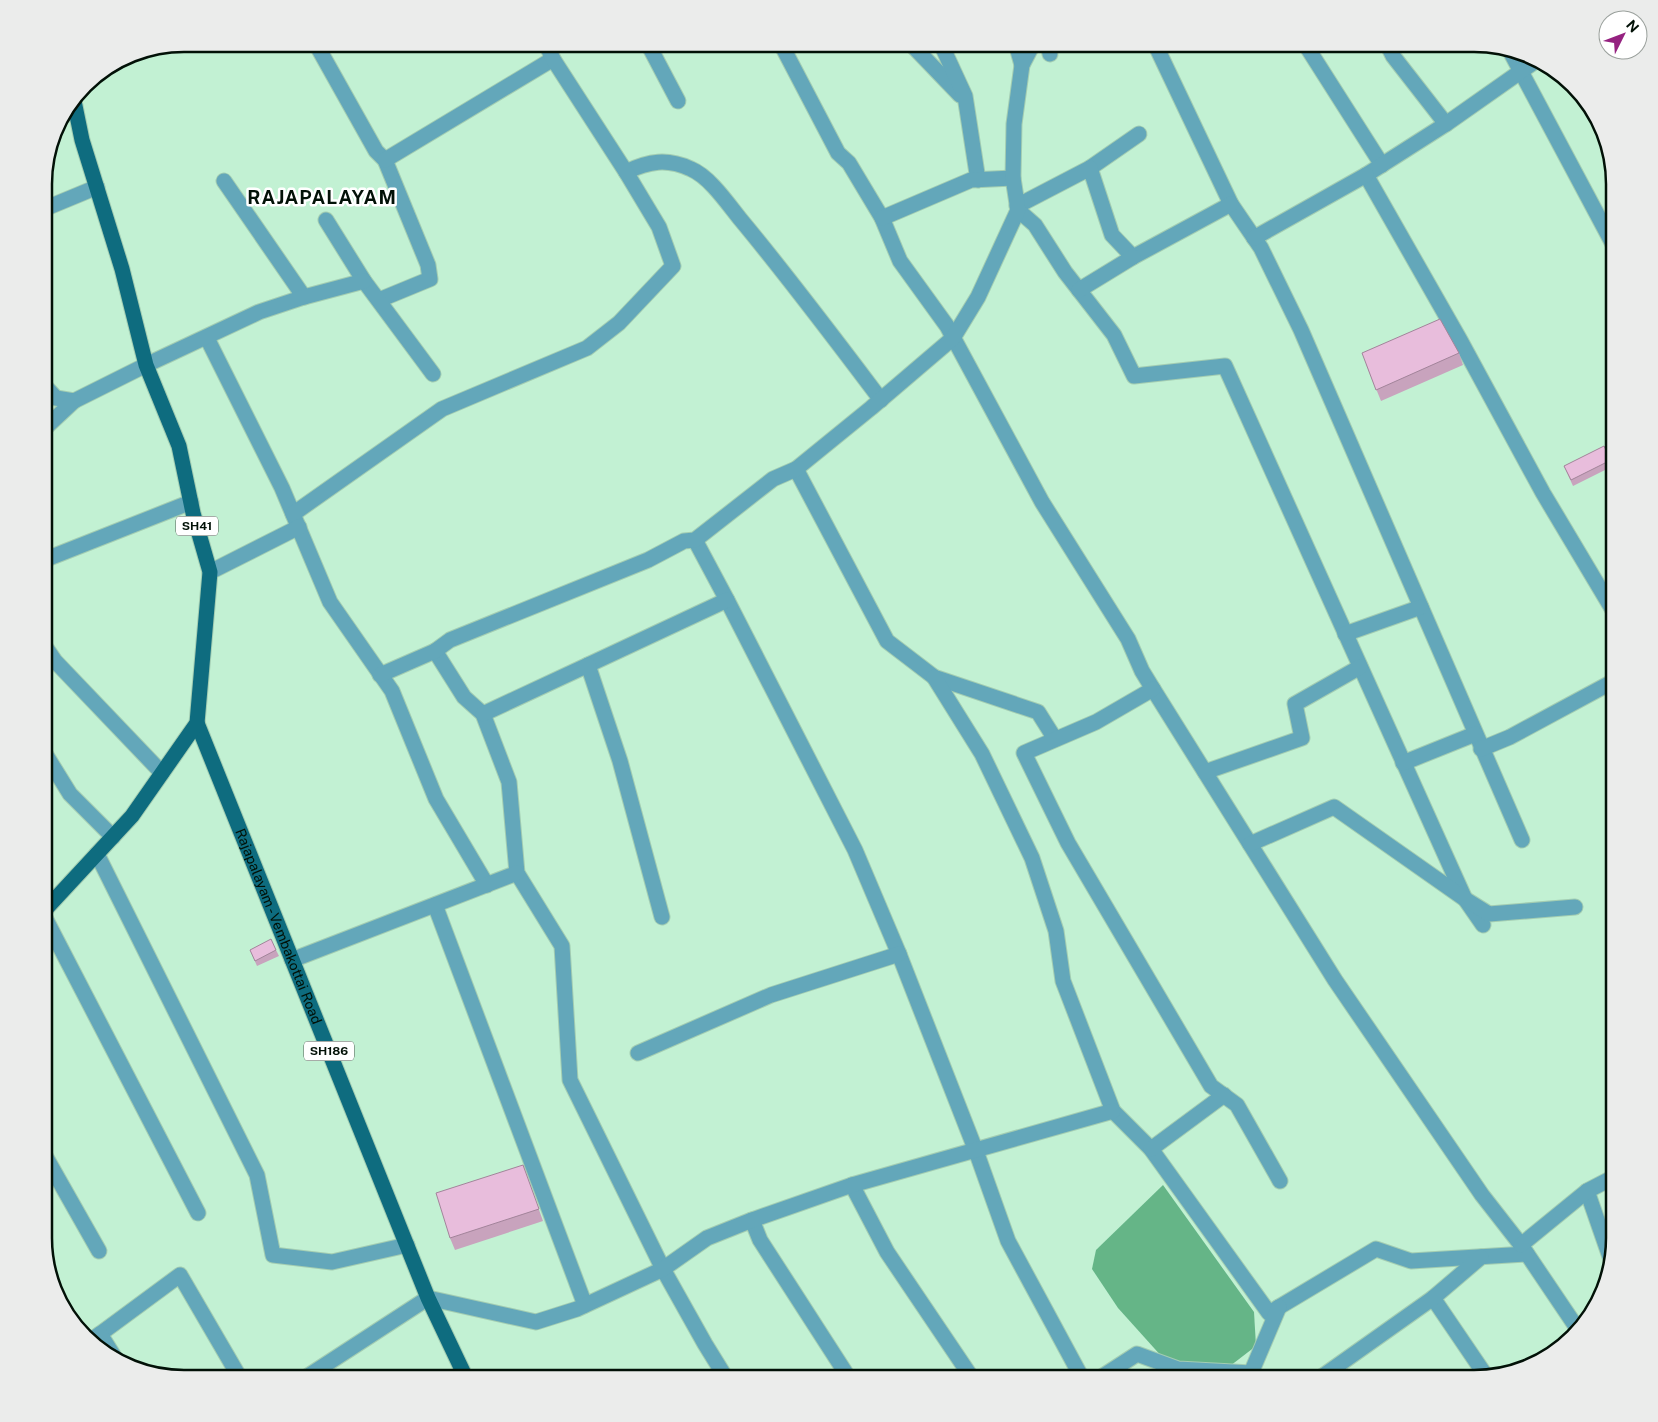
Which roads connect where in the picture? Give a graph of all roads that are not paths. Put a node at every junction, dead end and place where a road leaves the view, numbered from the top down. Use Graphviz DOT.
graph roads {
  1 [pos="321,53"];
  2 [pos="550,53"];
  3 [pos="653,53"];
  4 [pos="786,53"];
  5 [pos="920,53"];
  6 [pos="944,53"];
  7 [pos="1019,53"];
  8 [pos="1028,53"];
  9 [pos="1159,53"];
  10 [pos="1310,53"];
  11 [pos="1392,53"];
  12 [pos="553,59"];
  13 [pos="1514,59"];
  14 [pos="1022,65"];
  15 [pos="1529,65"];
  16 [pos="1521,71"];
  17 [pos="965,96"];
  18 [pos="678,101"];
  19 [pos="76,110"];
  20 [pos="1446,124"];
  21 [pos="1138,134"];
  22 [pos="385,160"];
  23 [pos="1382,165"];
  24 [pos="1090,168"];
  25 [pos="626,172"];
  26 [pos="1366,175"];
  27 [pos="1013,178"];
  28 [pos="978,180"];
  29 [pos="224,181"];
  30 [pos="97,186"];
  31 [pos="53,204"];
  32 [pos="1231,204"];
  33 [pos="1018,208"];
  34 [pos="882,218"];
  35 [pos="326,220"];
  36 [pos="1606,231"];
  37 [pos="1254,238"];
  38 [pos="1133,257"];
  39 [pos="364,281"];
  40 [pos="1078,290"];
  41 [pos="304,297"];
  42 [pos="379,300"];
  43 [pos="207,338"];
  44 [pos="953,338"];
  45 [pos="146,365"];
  46 [pos="433,374"];
  47 [pos="53,395"];
  48 [pos="881,400"];
  49 [pos="74,401"];
  50 [pos="53,421"];
  51 [pos="796,469"];
  52 [pos="191,502"];
  53 [pos="296,521"];
  54 [pos="695,540"];
  55 [pos="53,556"];
  56 [pos="210,572"];
  57 [pos="1606,599"];
  58 [pos="727,600"];
  59 [pos="1421,607"];
  60 [pos="1345,634"];
  61 [pos="435,651"];
  62 [pos="53,657"];
  63 [pos="588,665"];
  64 [pos="1360,667"];
  65 [pos="380,675"];
  66 [pos="934,677"];
  67 [pos="1606,685"];
  68 [pos="1153,689"];
  69 [pos="483,714"];
  70 [pos="197,722"];
  71 [pos="1475,734"];
  72 [pos="1055,739"];
  73 [pos="1482,749"];
  74 [pos="1403,763"];
  75 [pos="53,767"];
  76 [pos="1205,772"];
  77 [pos="162,773"];
  78 [pos="113,838"];
  79 [pos="1522,840"];
  80 [pos="1250,844"];
  81 [pos="97,854"];
  82 [pos="517,873"];
  83 [pos="488,885"];
  84 [pos="1464,899"];
  85 [pos="53,901"];
  86 [pos="435,905"];
  87 [pos="1575,907"];
  88 [pos="662,917"];
  89 [pos="1483,925"];
  90 [pos="53,933"];
  91 [pos="899,954"];
  92 [pos="292,960"];
  93 [pos="638,1052"];
  94 [pos="1224,1095"];
  95 [pos="1113,1111"];
  96 [pos="1151,1149"];
  97 [pos="976,1151"];
  98 [pos="53,1170"];
  99 [pos="1280,1181"];
  100 [pos="1606,1181"];
  101 [pos="852,1185"];
  102 [pos="1587,1191"];
  103 [pos="198,1213"];
  104 [pos="752,1220"];
  105 [pos="1605,1244"];
  106 [pos="407,1245"];
  107 [pos="1524,1250"];
  108 [pos="99,1251"];
  109 [pos="1481,1257"];
  110 [pos="663,1269"];
  111 [pos="428,1298"];
  112 [pos="1433,1298"];
  113 [pos="585,1305"];
  114 [pos="1279,1307"];
  115 [pos="1574,1324"];
  116 [pos="96,1336"];
  117 [pos="1481,1369"];
  118 [pos="235,1370"];
  119 [pos="317,1370"];
  120 [pos="462,1370"];
  121 [pos="721,1370"];
  122 [pos="844,1370"];
  123 [pos="967,1370"];
  124 [pos="1078,1370"];
  125 [pos="1122,1370"];
  126 [pos="1188,1370"];
  127 [pos="1253,1370"];
  128 [pos="1330,1370"];
  1 -- 22 [label="street"];
  2 -- 12 [label="street"];
  3 -- 18 [label="street"];
  4 -- 34 [label="street"];
  5 -- 17 [label="street"];
  6 -- 17 [label="street"];
  7 -- 14 [label="street"];
  8 -- 14 [label="street"];
  9 -- 32 [label="street"];
  10 -- 23 [label="street"];
  11 -- 20 [label="street"];
  12 -- 22 [label="street"];
  12 -- 25 [label="street"];
  13 -- 16 [label="street"];
  14 -- 27 [label="street"];
  15 -- 16 [label="street"];
  16 -- 20 [label="street"];
  16 -- 36 [label="street"];
  17 -- 28 [label="street"];
  19 -- 30 [label="main road, SH41"];
  20 -- 23 [label="street"];
  21 -- 24 [label="street"];
  22 -- 42 [label="street"];
  23 -- 26 [label="street"];
  24 -- 33 [label="street"];
  24 -- 38 [label="street"];
  25 -- 48 [label="street"];
  25 -- 53 [label="street"];
  26 -- 37 [label="street"];
  26 -- 57 [label="street"];
  27 -- 28 [label="street"];
  27 -- 33 [label="street"];
  28 -- 34 [label="street"];
  29 -- 41 [label="street"];
  30 -- 31 [label="street"];
  30 -- 45 [label="main road, SH41"];
  32 -- 37 [label="street"];
  32 -- 38 [label="street"];
  33 -- 40 [label="street"];
  33 -- 44 [label="street"];
  34 -- 44 [label="street"];
  35 -- 39 [label="street"];
  37 -- 59 [label="street"];
  38 -- 40 [label="street"];
  39 -- 41 [label="street"];
  39 -- 42 [label="street"];
  40 -- 60 [label="street"];
  41 -- 43 [label="street"];
  42 -- 46 [label="street"];
  43 -- 45 [label="street"];
  43 -- 53 [label="street"];
  44 -- 48 [label="street"];
  44 -- 68 [label="street"];
  45 -- 49 [label="street"];
  45 -- 52 [label="main road, SH41"];
  47 -- 49 [label="street"];
  48 -- 51 [label="street"];
  49 -- 50 [label="street"];
  51 -- 54 [label="street"];
  51 -- 66 [label="street"];
  52 -- 55 [label="street"];
  52 -- 56 [label="main road, SH41"];
  53 -- 56 [label="street"];
  53 -- 65 [label="street"];
  54 -- 58 [label="street"];
  54 -- 61 [label="street"];
  56 -- 70 [label="main road, SH41"];
  58 -- 63 [label="street"];
  58 -- 91 [label="street"];
  59 -- 60 [label="street"];
  59 -- 71 [label="street"];
  60 -- 64 [label="street"];
  61 -- 65 [label="street"];
  61 -- 69 [label="street"];
  62 -- 77 [label="street"];
  63 -- 69 [label="street"];
  63 -- 88 [label="street"];
  64 -- 74 [label="street"];
  64 -- 76 [label="street"];
  65 -- 83 [label="street"];
  66 -- 72 [label="street"];
  66 -- 95 [label="street"];
  67 -- 73 [label="street"];
  68 -- 72 [label="street"];
  68 -- 76 [label="street"];
  69 -- 82 [label="street"];
  70 -- 77 [label="main road, SH41"];
  70 -- 92 [label="main road, Rajapalayam - Vembakottai Road / SH186"];
  71 -- 73 [label="street"];
  71 -- 74 [label="street"];
  72 -- 94 [label="street"];
  73 -- 79 [label="street"];
  74 -- 84 [label="street"];
  75 -- 78 [label="street"];
  76 -- 80 [label="street"];
  77 -- 78 [label="main road, SH41"];
  78 -- 81 [label="main road, SH41"];
  80 -- 84 [label="street"];
  80 -- 107 [label="street"];
  81 -- 85 [label="main road, SH41"];
  81 -- 106 [label="street"];
  82 -- 83 [label="street"];
  82 -- 110 [label="street"];
  83 -- 86 [label="street"];
  84 -- 87 [label="street"];
  84 -- 89 [label="street"];
  86 -- 92 [label="street"];
  86 -- 113 [label="street"];
  90 -- 103 [label="street"];
  91 -- 93 [label="street"];
  91 -- 97 [label="street"];
  92 -- 106 [label="main road, Rajapalayam - Vembakottai Road / SH186"];
  94 -- 96 [label="street"];
  94 -- 99 [label="street"];
  95 -- 96 [label="street"];
  95 -- 97 [label="street"];
  96 -- 114 [label="street"];
  97 -- 101 [label="street"];
  97 -- 124 [label="street"];
  98 -- 108 [label="street"];
  100 -- 102 [label="street"];
  101 -- 104 [label="street"];
  101 -- 123 [label="street"];
  102 -- 105 [label="street"];
  102 -- 107 [label="street"];
  104 -- 110 [label="street"];
  104 -- 122 [label="street"];
  106 -- 111 [label="main road, Rajapalayam - Vembakottai Road / SH186"];
  107 -- 109 [label="street"];
  107 -- 115 [label="street"];
  109 -- 112 [label="street"];
  109 -- 114 [label="street"];
  110 -- 113 [label="street"];
  110 -- 121 [label="street"];
  111 -- 113 [label="street"];
  111 -- 119 [label="street"];
  111 -- 120 [label="main road, Rajapalayam - Vembakottai Road / SH186"];
  112 -- 117 [label="street"];
  112 -- 128 [label="street"];
  114 -- 127 [label="street"];
  116 -- 118 [label="street"];
  125 -- 126 [label="street"];
}
